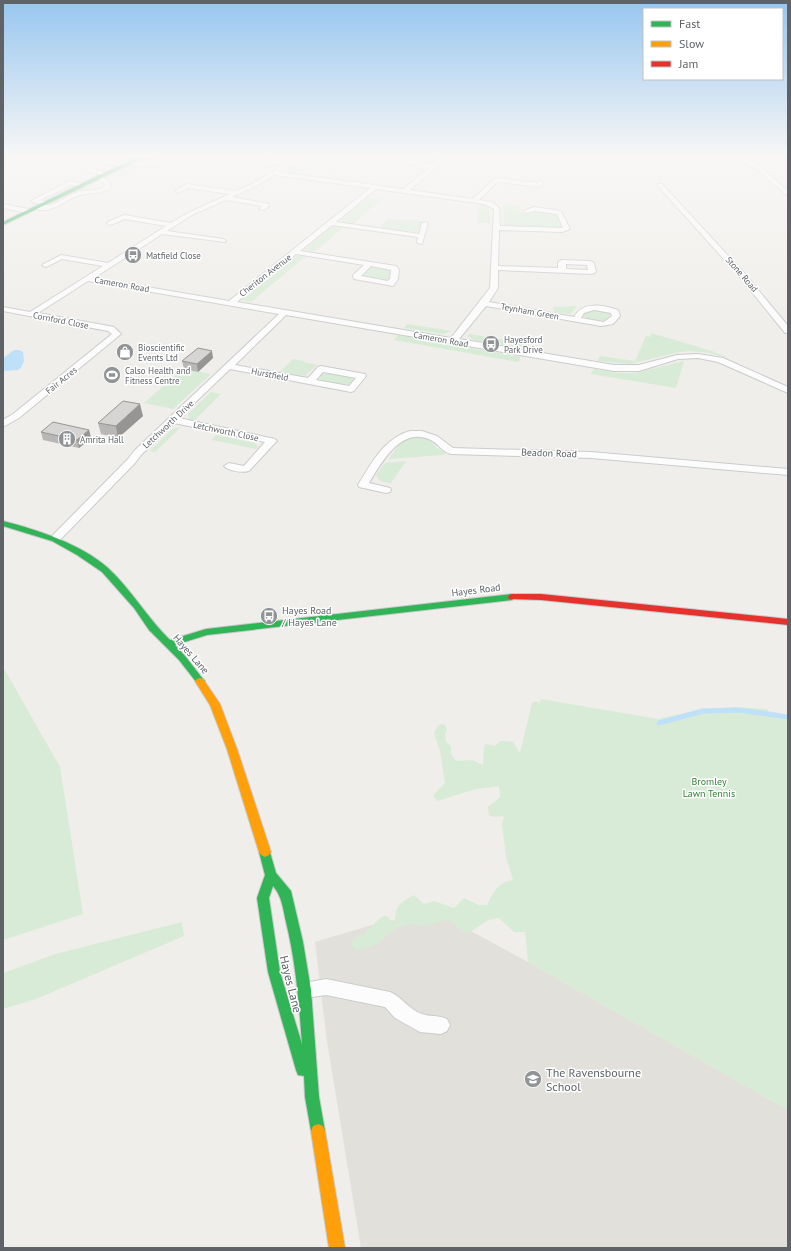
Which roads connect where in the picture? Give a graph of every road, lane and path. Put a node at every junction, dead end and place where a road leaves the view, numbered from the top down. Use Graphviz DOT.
graph roads {
  1 [pos="22,214"];
  2 [pos="189,214"];
  3 [pos="342,214"];
  4 [pos="497,214"];
  5 [pos="561,214"];
  6 [pos="687,214"];
  7 [pos="110,223"];
  8 [pos="331,223"];
  9 [pos="425,223"];
  10 [pos="3,224"];
  11 [pos="172,225"];
  12 [pos="497,228"];
  13 [pos="162,232"];
  14 [pos="223,242"];
  15 [pos="295,252"];
  16 [pos="369,264"];
  17 [pos="46,265"];
  18 [pos="109,265"];
  19 [pos="494,268"];
  20 [pos="562,270"];
  21 [pos="88,279"];
  22 [pos="390,284"];
  23 [pos="400,286"];
  24 [pos="231,303"];
  25 [pos="484,303"];
  26 [pos="3,309"];
  27 [pos="285,312"];
  28 [pos="32,314"];
  29 [pos="576,319"];
  30 [pos="788,331"];
  31 [pos="117,334"];
  32 [pos="453,341"];
  33 [pos="229,366"];
  34 [pos="310,381"];
  35 [pos="788,390"];
  36 [pos="173,420"];
  37 [pos="3,424"];
  38 [pos="229,466"];
  39 [pos="788,472"];
  40 [pos="386,490"];
  41 [pos="3,523"];
  42 [pos="55,539"];
  43 [pos="788,622"];
  44 [pos="168,644"];
  45 [pos="271,875"];
  46 [pos="305,990"];
  47 [pos="441,1025"];
  48 [pos="312,1097"];
  49 [pos="337,1248"];
  1 -- 10 [label="main road"];
  2 -- 11 [label="street"];
  3 -- 8 [label="street, Cheriton Avenue"];
  4 -- 12 [label="street"];
  5 -- 12 [label="street"];
  6 -- 30 [label="street, Stone Road"];
  7 -- 11 [label="street"];
  8 -- 9 [label="street"];
  8 -- 15 [label="street, Cheriton Avenue"];
  11 -- 13 [label="street"];
  12 -- 19 [label="street"];
  13 -- 14 [label="street"];
  13 -- 18 [label="street"];
  15 -- 16 [label="street"];
  15 -- 24 [label="street, Cheriton Avenue"];
  16 -- 22 [label="street"];
  16 -- 22 [label="street"];
  17 -- 18 [label="street"];
  18 -- 21 [label="street"];
  19 -- 20 [label="street"];
  19 -- 25 [label="street"];
  21 -- 24 [label="street, Cameron Road"];
  21 -- 28 [label="street"];
  22 -- 23 [label="street"];
  24 -- 27 [label="street, Cameron Road"];
  25 -- 29 [label="street, Teynham Green"];
  25 -- 32 [label="street"];
  26 -- 28 [label="street, Cornford Close"];
  27 -- 32 [label="street, Cameron Road"];
  27 -- 33 [label="street, Letchworth Drive"];
  28 -- 31 [label="street, Cornford Close"];
  31 -- 37 [label="street, Fair Acres"];
  32 -- 35 [label="street, Cameron Road"];
  33 -- 34 [label="street, Hurstfield"];
  33 -- 36 [label="street, Letchworth Drive"];
  34 -- 34 [label="street, Hurstfield"];
  36 -- 38 [label="street, Letchworth Close"];
  36 -- 42 [label="street, Letchworth Drive"];
  39 -- 40 [label="street, Beadon Road"];
  41 -- 42 [label="main road, Hayes Lane"];
  42 -- 44 [label="main road, Hayes Lane"];
  43 -- 44 [label="main road, Hayes Road"];
  44 -- 45 [label="main road, Hayes Lane"];
  45 -- 46 [label="main road, Hayes Lane"];
  45 -- 48 [label="main road, Hayes Lane"];
  46 -- 47 [label="street"];
  46 -- 48 [label="main road, Hayes Lane"];
  48 -- 49 [label="main road, Hayes Lane"];
}
